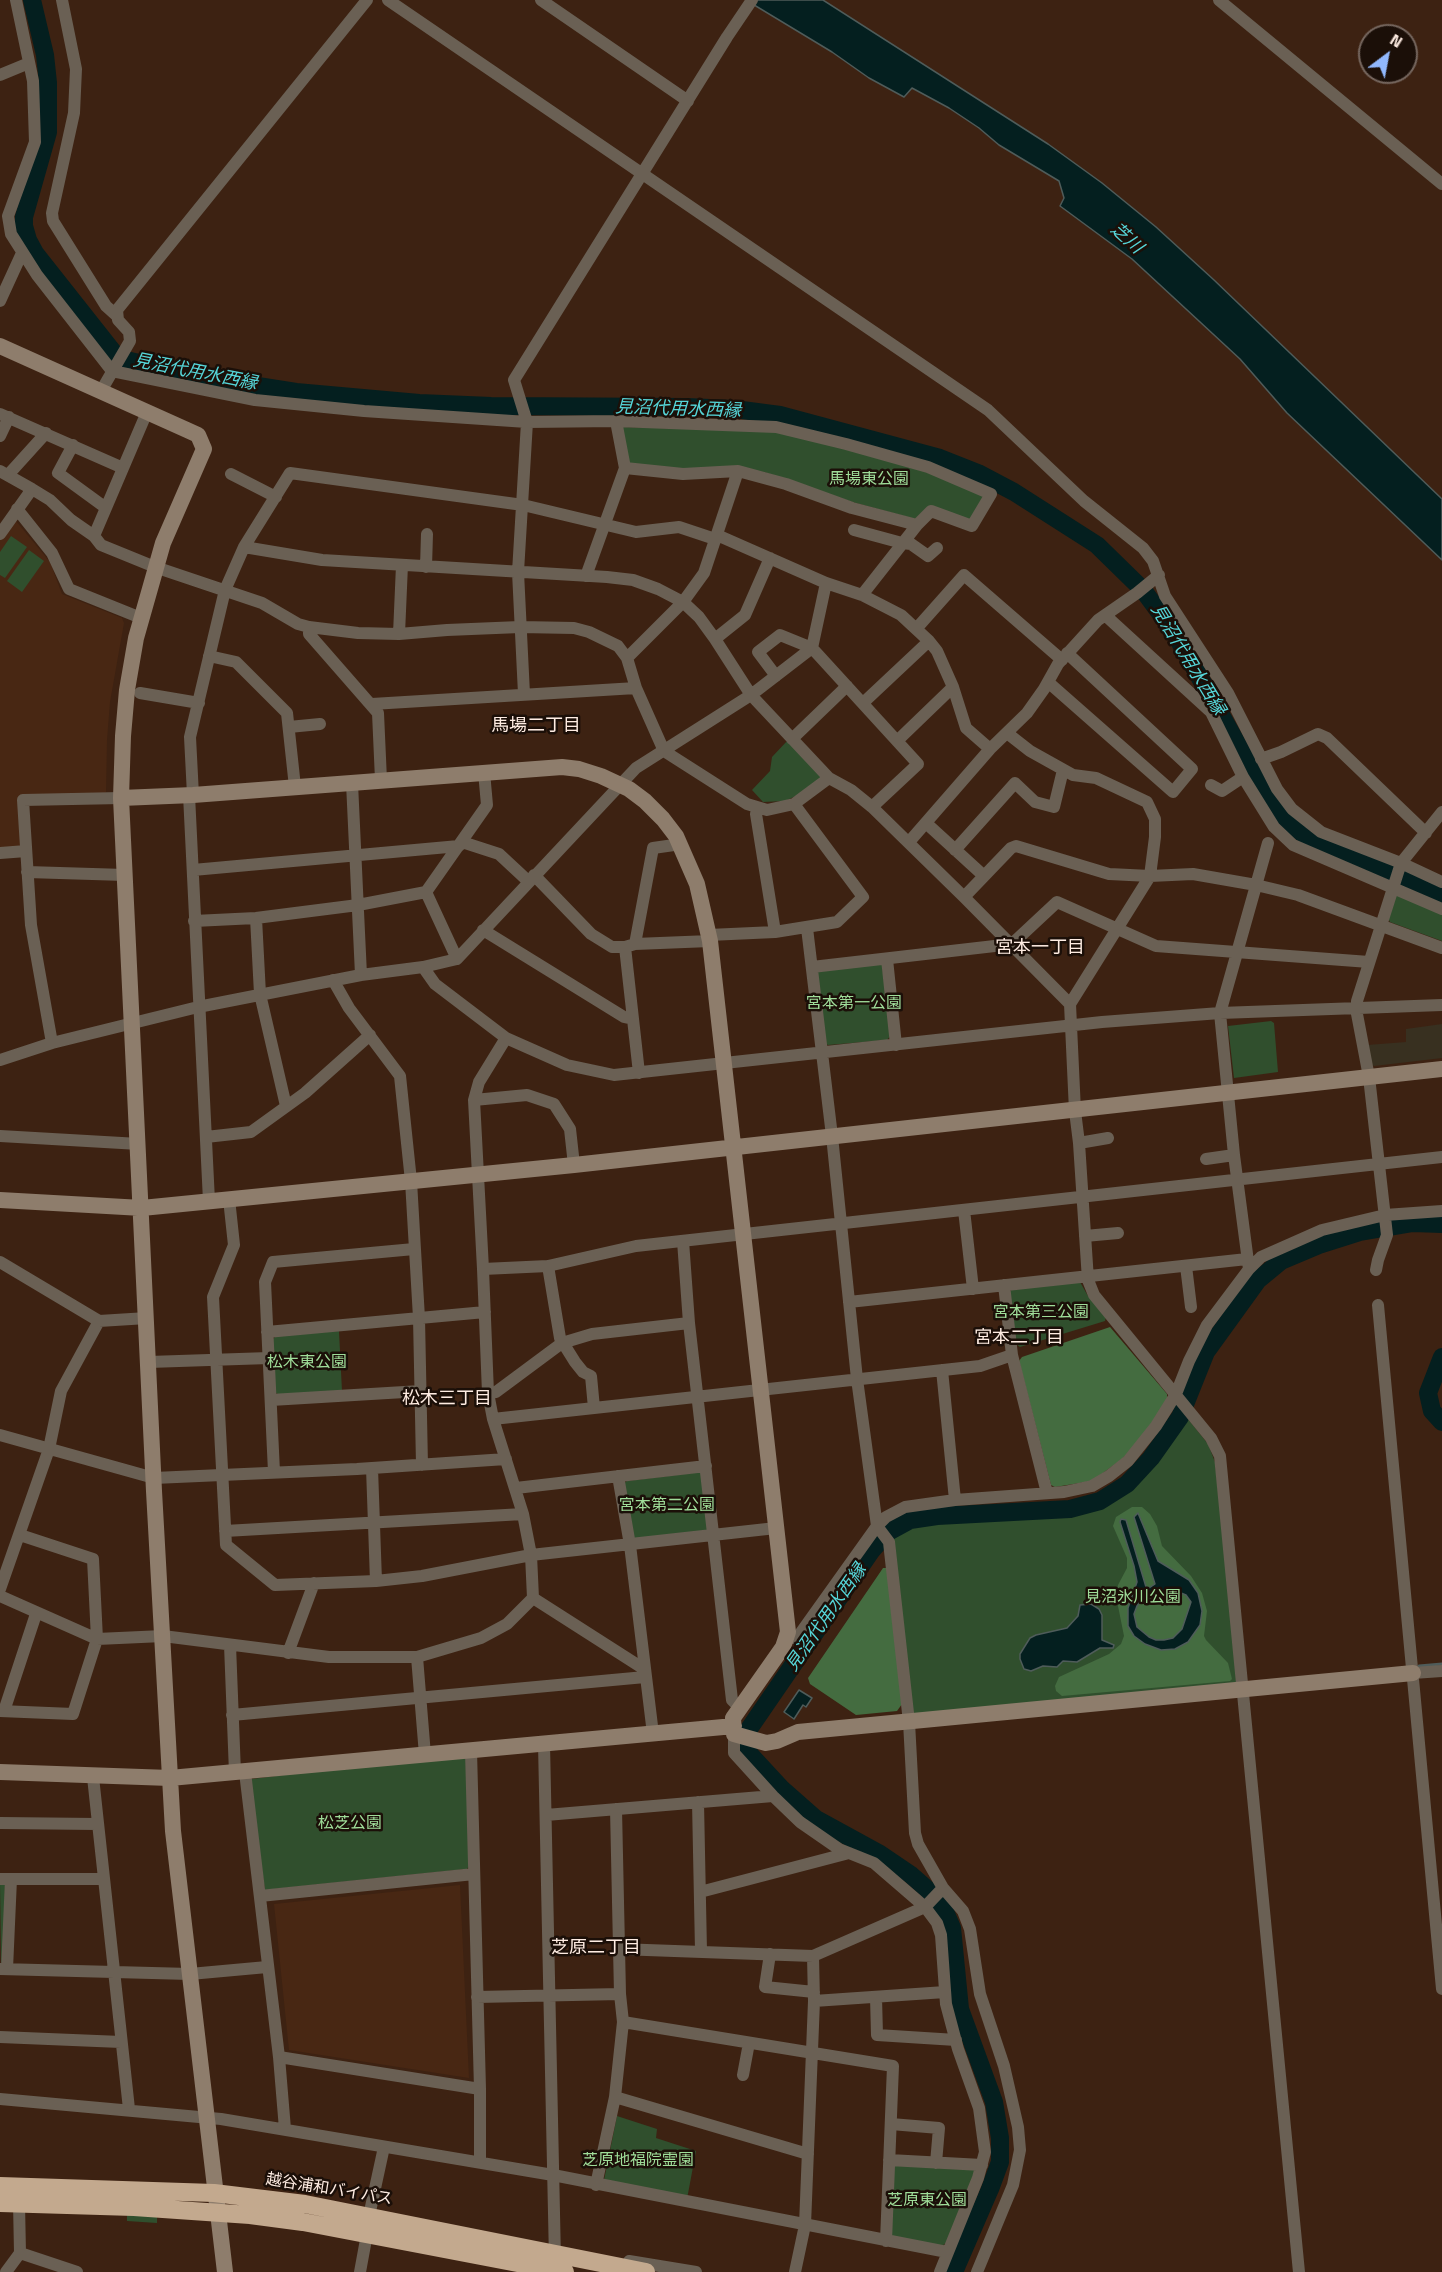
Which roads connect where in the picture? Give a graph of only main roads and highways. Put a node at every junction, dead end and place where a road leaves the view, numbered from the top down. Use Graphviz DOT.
graph roads {
  1 [pos="0,2186"];
  2 [pos="216,2202"];
  3 [pos="0,2203"];
  4 [pos="558,2267"];
  5 [pos="646,2272"];
  1 -- 2 [label="highway, 越谷浦和バイパス"];
  2 -- 3 [label="highway, 越谷浦和バイパス"];
  2 -- 4 [label="highway, 越谷浦和バイパス"];
  2 -- 4 [label="highway, 越谷浦和バイパス"];
  4 -- 5 [label="highway, 越谷浦和バイパス"];
}
